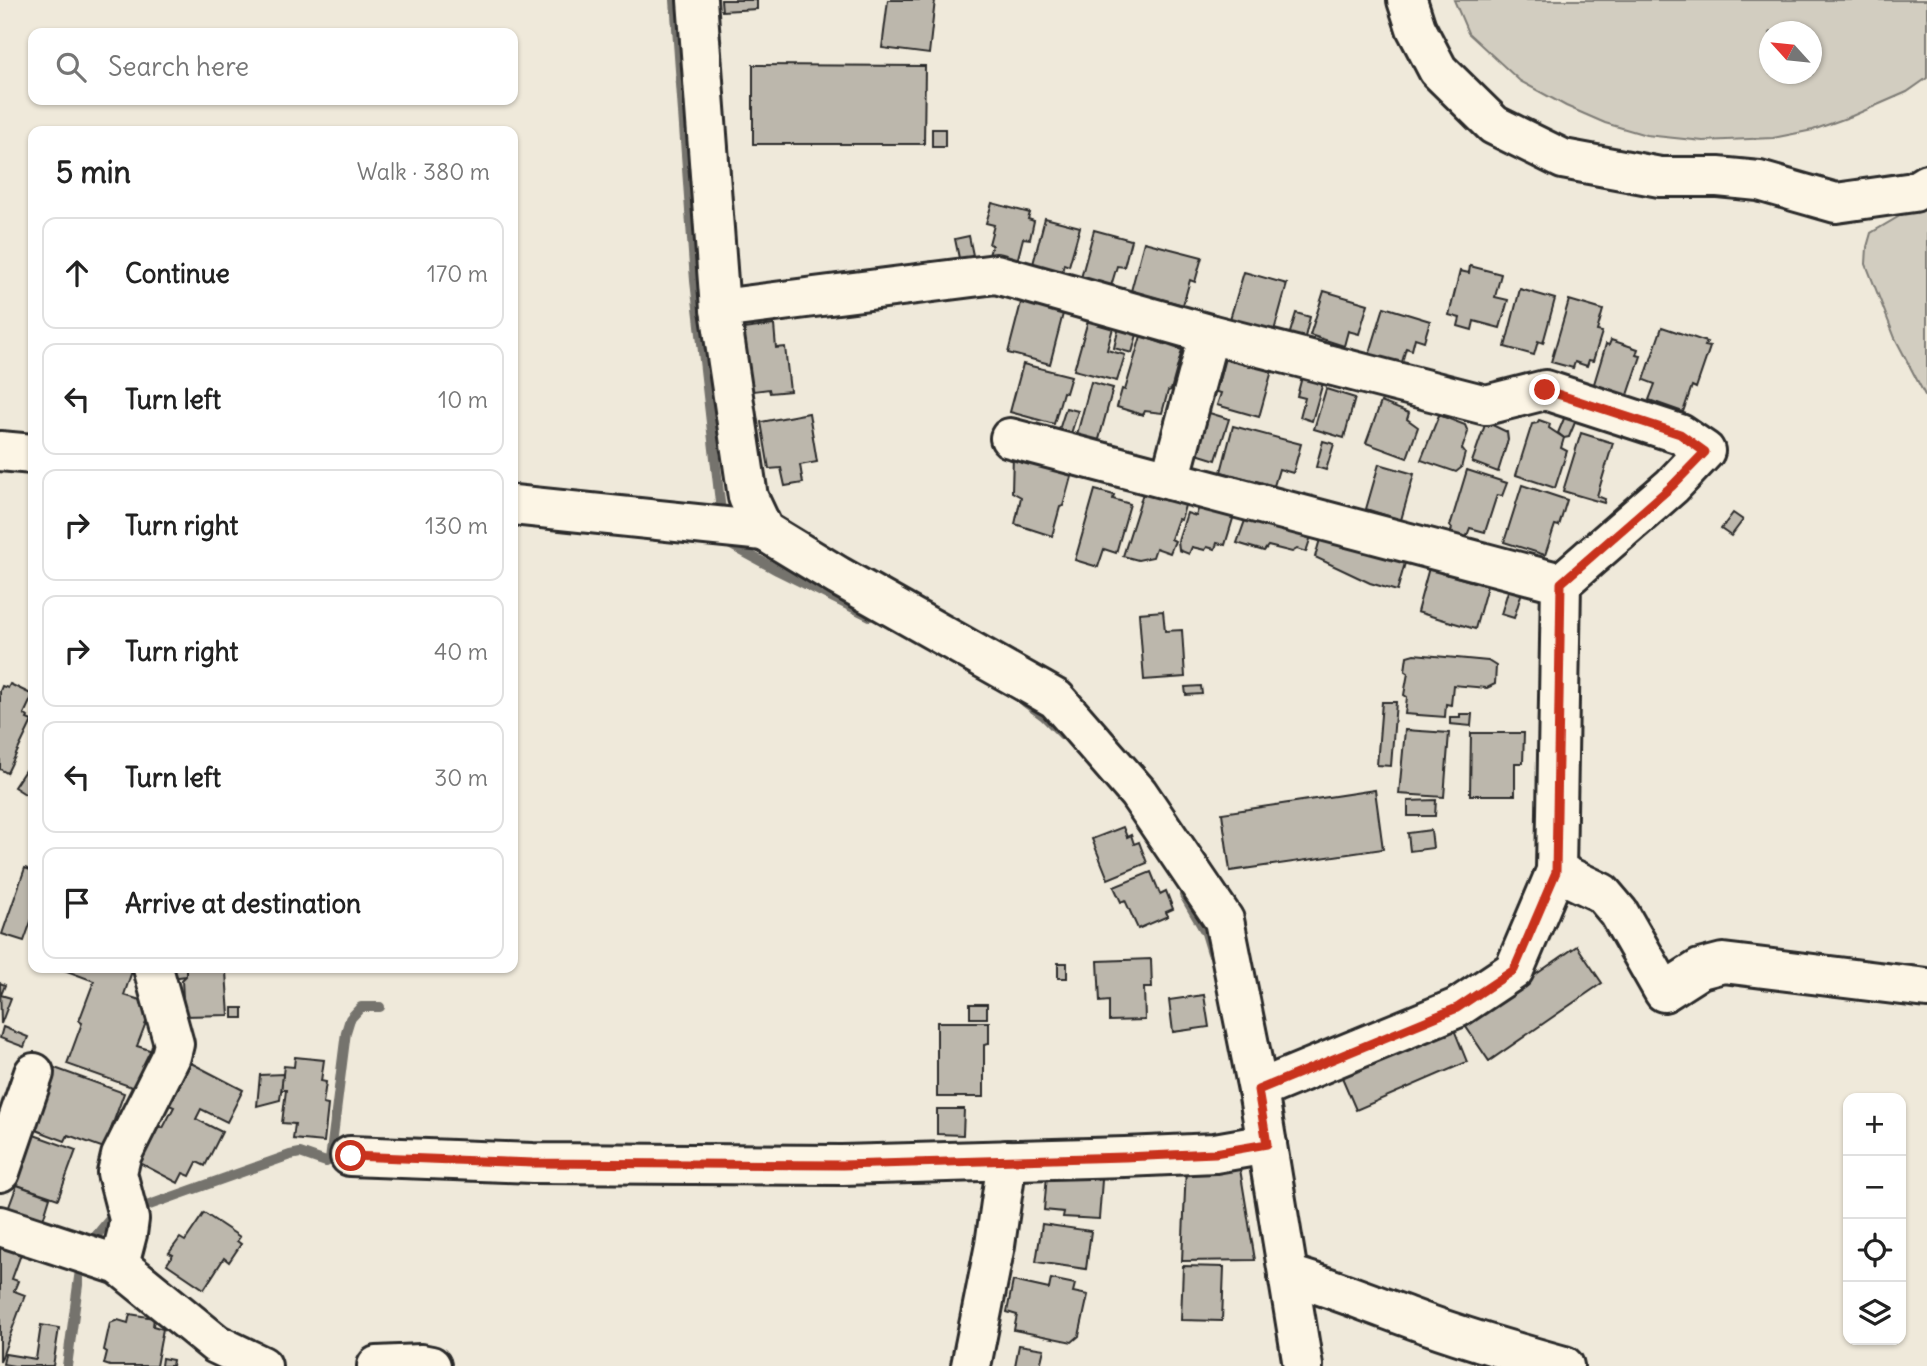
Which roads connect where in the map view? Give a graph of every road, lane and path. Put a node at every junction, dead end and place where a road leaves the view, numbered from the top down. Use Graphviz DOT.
graph roads {
  1 [pos="696,0"];
  2 [pos="1407,0"];
  3 [pos="1927,184"];
  4 [pos="720,309"];
  5 [pos="1209,334"];
  6 [pos="1010,438"];
  7 [pos="0,451"];
  8 [pos="28,454"];
  9 [pos="1170,480"];
  10 [pos="518,506"];
  11 [pos="764,531"];
  12 [pos="1561,583"];
  13 [pos="1556,872"];
  14 [pos="154,973"];
  15 [pos="1927,988"];
  16 [pos="34,1073"];
  17 [pos="1258,1090"];
  18 [pos="1253,1146"];
  19 [pos="351,1156"];
  20 [pos="1007,1160"];
  21 [pos="0,1172"];
  22 [pos="0,1226"];
  23 [pos="119,1265"];
  24 [pos="1288,1275"];
  25 [pos="262,1366"];
  26 [pos="377,1366"];
  27 [pos="431,1366"];
  28 [pos="971,1366"];
  29 [pos="1303,1366"];
  30 [pos="1564,1366"];
  1 -- 4 [label="street"];
  2 -- 3 [label="street"];
  4 -- 5 [label="street"];
  4 -- 11 [label="street"];
  5 -- 9 [label="street"];
  5 -- 12 [label="street"];
  6 -- 9 [label="street"];
  7 -- 8 [label="street"];
  9 -- 12 [label="street"];
  10 -- 11 [label="street"];
  11 -- 17 [label="street"];
  12 -- 13 [label="street"];
  13 -- 15 [label="street"];
  13 -- 17 [label="street"];
  14 -- 23 [label="street"];
  16 -- 21 [label="street"];
  17 -- 18 [label="street"];
  18 -- 20 [label="street"];
  18 -- 24 [label="street"];
  19 -- 20 [label="street"];
  20 -- 28 [label="street"];
  22 -- 23 [label="street"];
  23 -- 25 [label="street"];
  24 -- 29 [label="street"];
  24 -- 30 [label="street"];
  26 -- 27 [label="street"];
}
